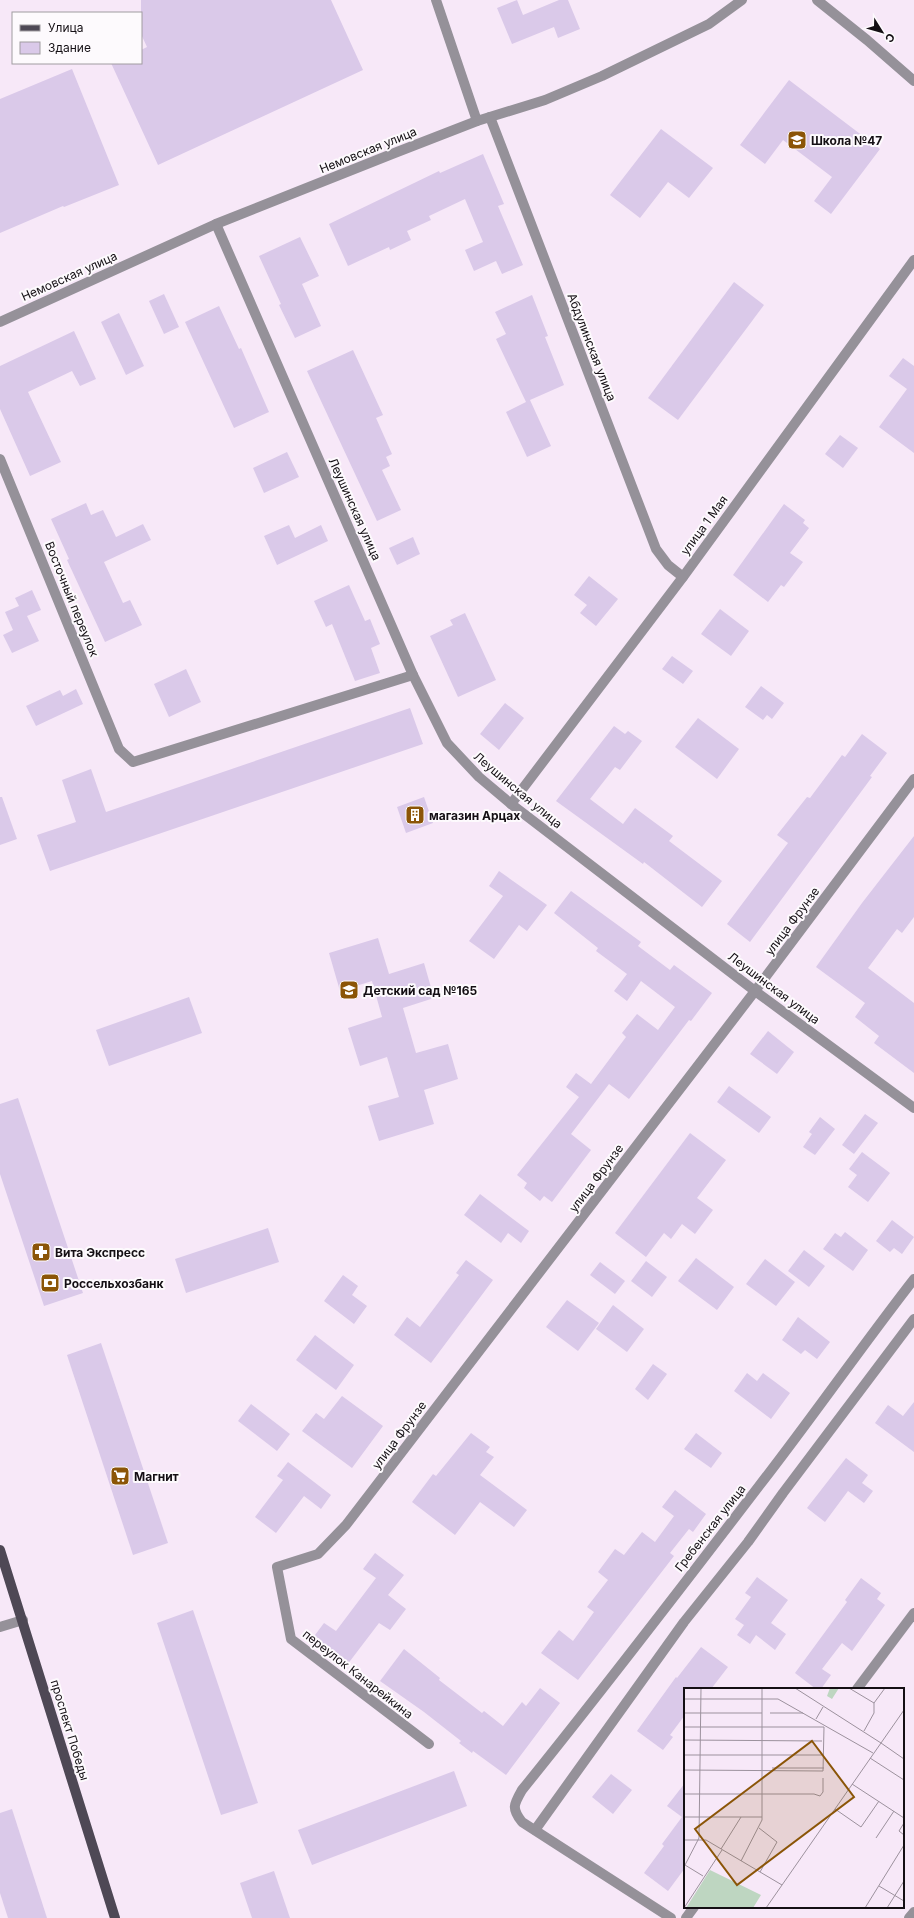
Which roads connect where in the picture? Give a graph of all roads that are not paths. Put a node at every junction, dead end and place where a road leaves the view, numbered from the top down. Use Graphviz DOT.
graph roads {
  1 [pos="436,0"];
  2 [pos="742,0"];
  3 [pos="817,0"];
  4 [pos="914,81"];
  5 [pos="490,117"];
  6 [pos="477,121"];
  7 [pos="216,224"];
  8 [pos="914,260"];
  9 [pos="0,322"];
  10 [pos="0,459"];
  11 [pos="683,577"];
  12 [pos="414,675"];
  13 [pos="914,779"];
  14 [pos="511,804"];
  15 [pos="756,991"];
  16 [pos="914,1108"];
  17 [pos="914,1278"];
  18 [pos="914,1319"];
  19 [pos="0,1550"];
  20 [pos="277,1567"];
  21 [pos="914,1613"];
  22 [pos="23,1620"];
  23 [pos="0,1627"];
  24 [pos="858,1688"];
  25 [pos="429,1744"];
  26 [pos="535,1830"];
  27 [pos="693,1908"];
  28 [pos="914,1912"];
  29 [pos="116,1918"];
  30 [pos="671,1918"];
  31 [pos="686,1918"];
  32 [pos="909,1918"];
  1 -- 6 [label="street"];
  2 -- 5 [label="street, Немовская улица"];
  3 -- 4 [label="street"];
  5 -- 6 [label="street, Немовская улица"];
  5 -- 11 [label="street, Абдулинская улица"];
  6 -- 7 [label="street, Немовская улица"];
  7 -- 9 [label="street, Немовская улица"];
  7 -- 12 [label="street, Леушинская улица"];
  8 -- 11 [label="street, улица 1 Мая"];
  10 -- 12 [label="street, Восточный переулок"];
  11 -- 14 [label="street, улица 1 Мая"];
  12 -- 14 [label="street, Леушинская улица"];
  13 -- 15 [label="street, улица Фрунзе"];
  14 -- 15 [label="street, Леушинская улица"];
  15 -- 16 [label="street, Леушинская улица"];
  15 -- 20 [label="street, улица Фрунзе"];
  17 -- 26 [label="street, Гребенская улица"];
  18 -- 26 [label="street"];
  19 -- 22 [label="main road, проспект Победы"];
  20 -- 25 [label="street, переулок Канарейкина"];
  21 -- 24 [label="street"];
  22 -- 23 [label="street"];
  22 -- 29 [label="main road, проспект Победы"];
  26 -- 30 [label="street"];
  27 -- 31 [label="street"];
  28 -- 32 [label="street"];
}
